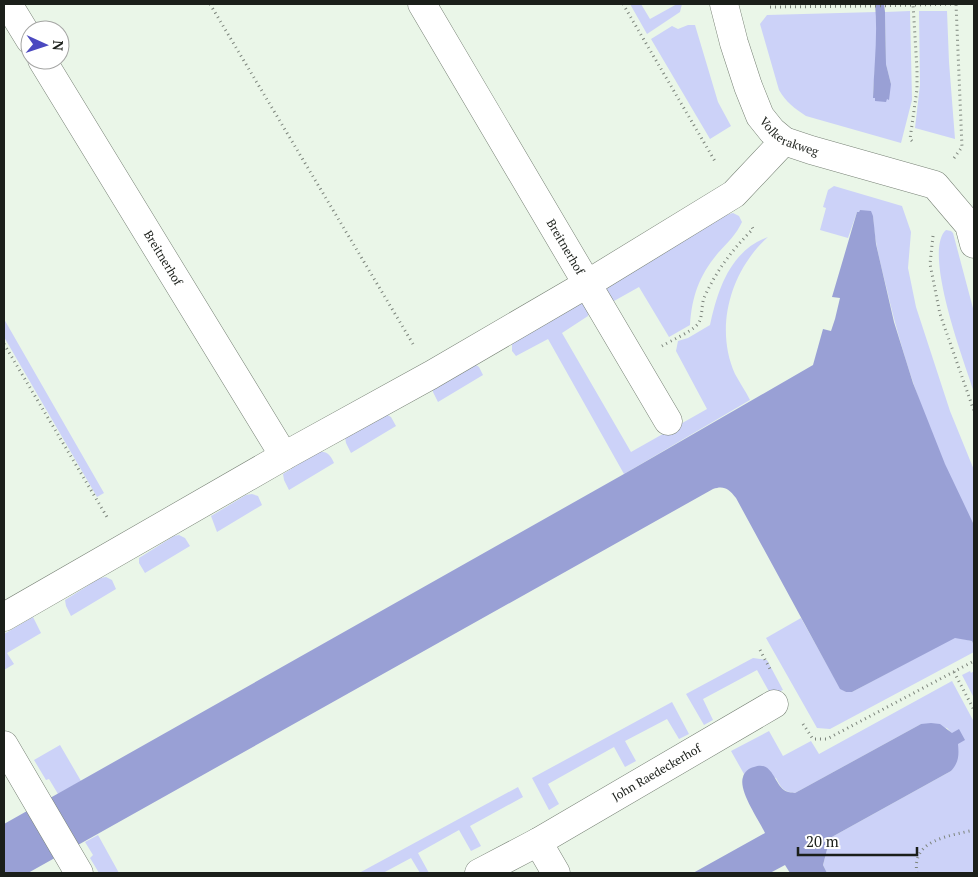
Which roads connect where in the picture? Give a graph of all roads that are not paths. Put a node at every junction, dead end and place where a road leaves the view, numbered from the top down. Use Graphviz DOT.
graph roads {
  1 [pos="8,4"];
  2 [pos="422,4"];
  3 [pos="724,4"];
  4 [pos="20,24"];
  5 [pos="48,70"];
  6 [pos="784,141"];
  7 [pos="974,244"];
  8 [pos="587,284"];
  9 [pos="668,421"];
  10 [pos="284,456"];
  11 [pos="4,617"];
  12 [pos="774,704"];
  13 [pos="4,745"];
  14 [pos="538,842"];
  15 [pos="76,869"];
  16 [pos="479,873"];
  17 [pos="556,873"];
  1 -- 4 [label="street"];
  2 -- 8 [label="street, Breitnerhof"];
  3 -- 6 [label="street, Volkerakweg"];
  5 -- 10 [label="street, Breitnerhof"];
  6 -- 7 [label="street, Volkerakweg"];
  6 -- 8 [label="street, Breitnerhof"];
  8 -- 9 [label="street, Breitnerhof"];
  8 -- 10 [label="street, Breitnerhof"];
  10 -- 11 [label="street, Breitnerhof"];
  12 -- 14 [label="street, John Raedeckerhof"];
  13 -- 15 [label="street"];
  14 -- 16 [label="street, John Raedeckerhof"];
  14 -- 17 [label="street"];
}
